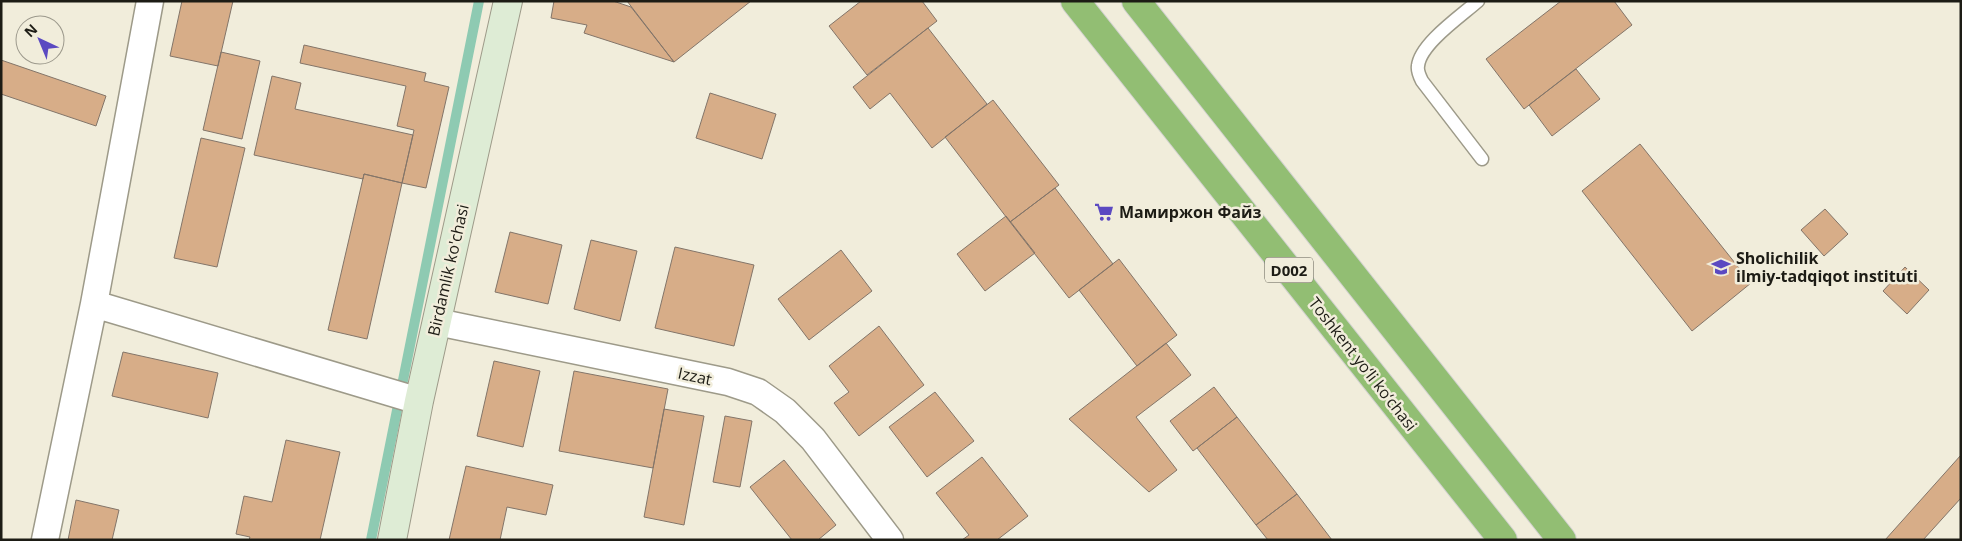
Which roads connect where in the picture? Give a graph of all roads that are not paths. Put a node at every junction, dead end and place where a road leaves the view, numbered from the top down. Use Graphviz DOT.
graph roads {
  1 [pos="150,1"];
  2 [pos="508,1"];
  3 [pos="1075,1"];
  4 [pos="1136,1"];
  5 [pos="1478,1"];
  6 [pos="1482,160"];
  7 [pos="94,304"];
  8 [pos="437,322"];
  9 [pos="420,401"];
  10 [pos="45,540"];
  11 [pos="392,540"];
  12 [pos="890,540"];
  13 [pos="1503,540"];
  14 [pos="1562,540"];
  1 -- 7 [label="street"];
  2 -- 8 [label="street, Birdamlik ko'chasi"];
  3 -- 13 [label="highway, Toshkent yo‘li ko‘chasi / D002"];
  4 -- 14 [label="highway, D002"];
  5 -- 6 [label="lane"];
  7 -- 9 [label="street"];
  7 -- 10 [label="street"];
  8 -- 9 [label="street, Birdamlik ko'chasi"];
  8 -- 12 [label="street, Izzat"];
  9 -- 11 [label="street, Birdamlik ko'chasi"];
}
